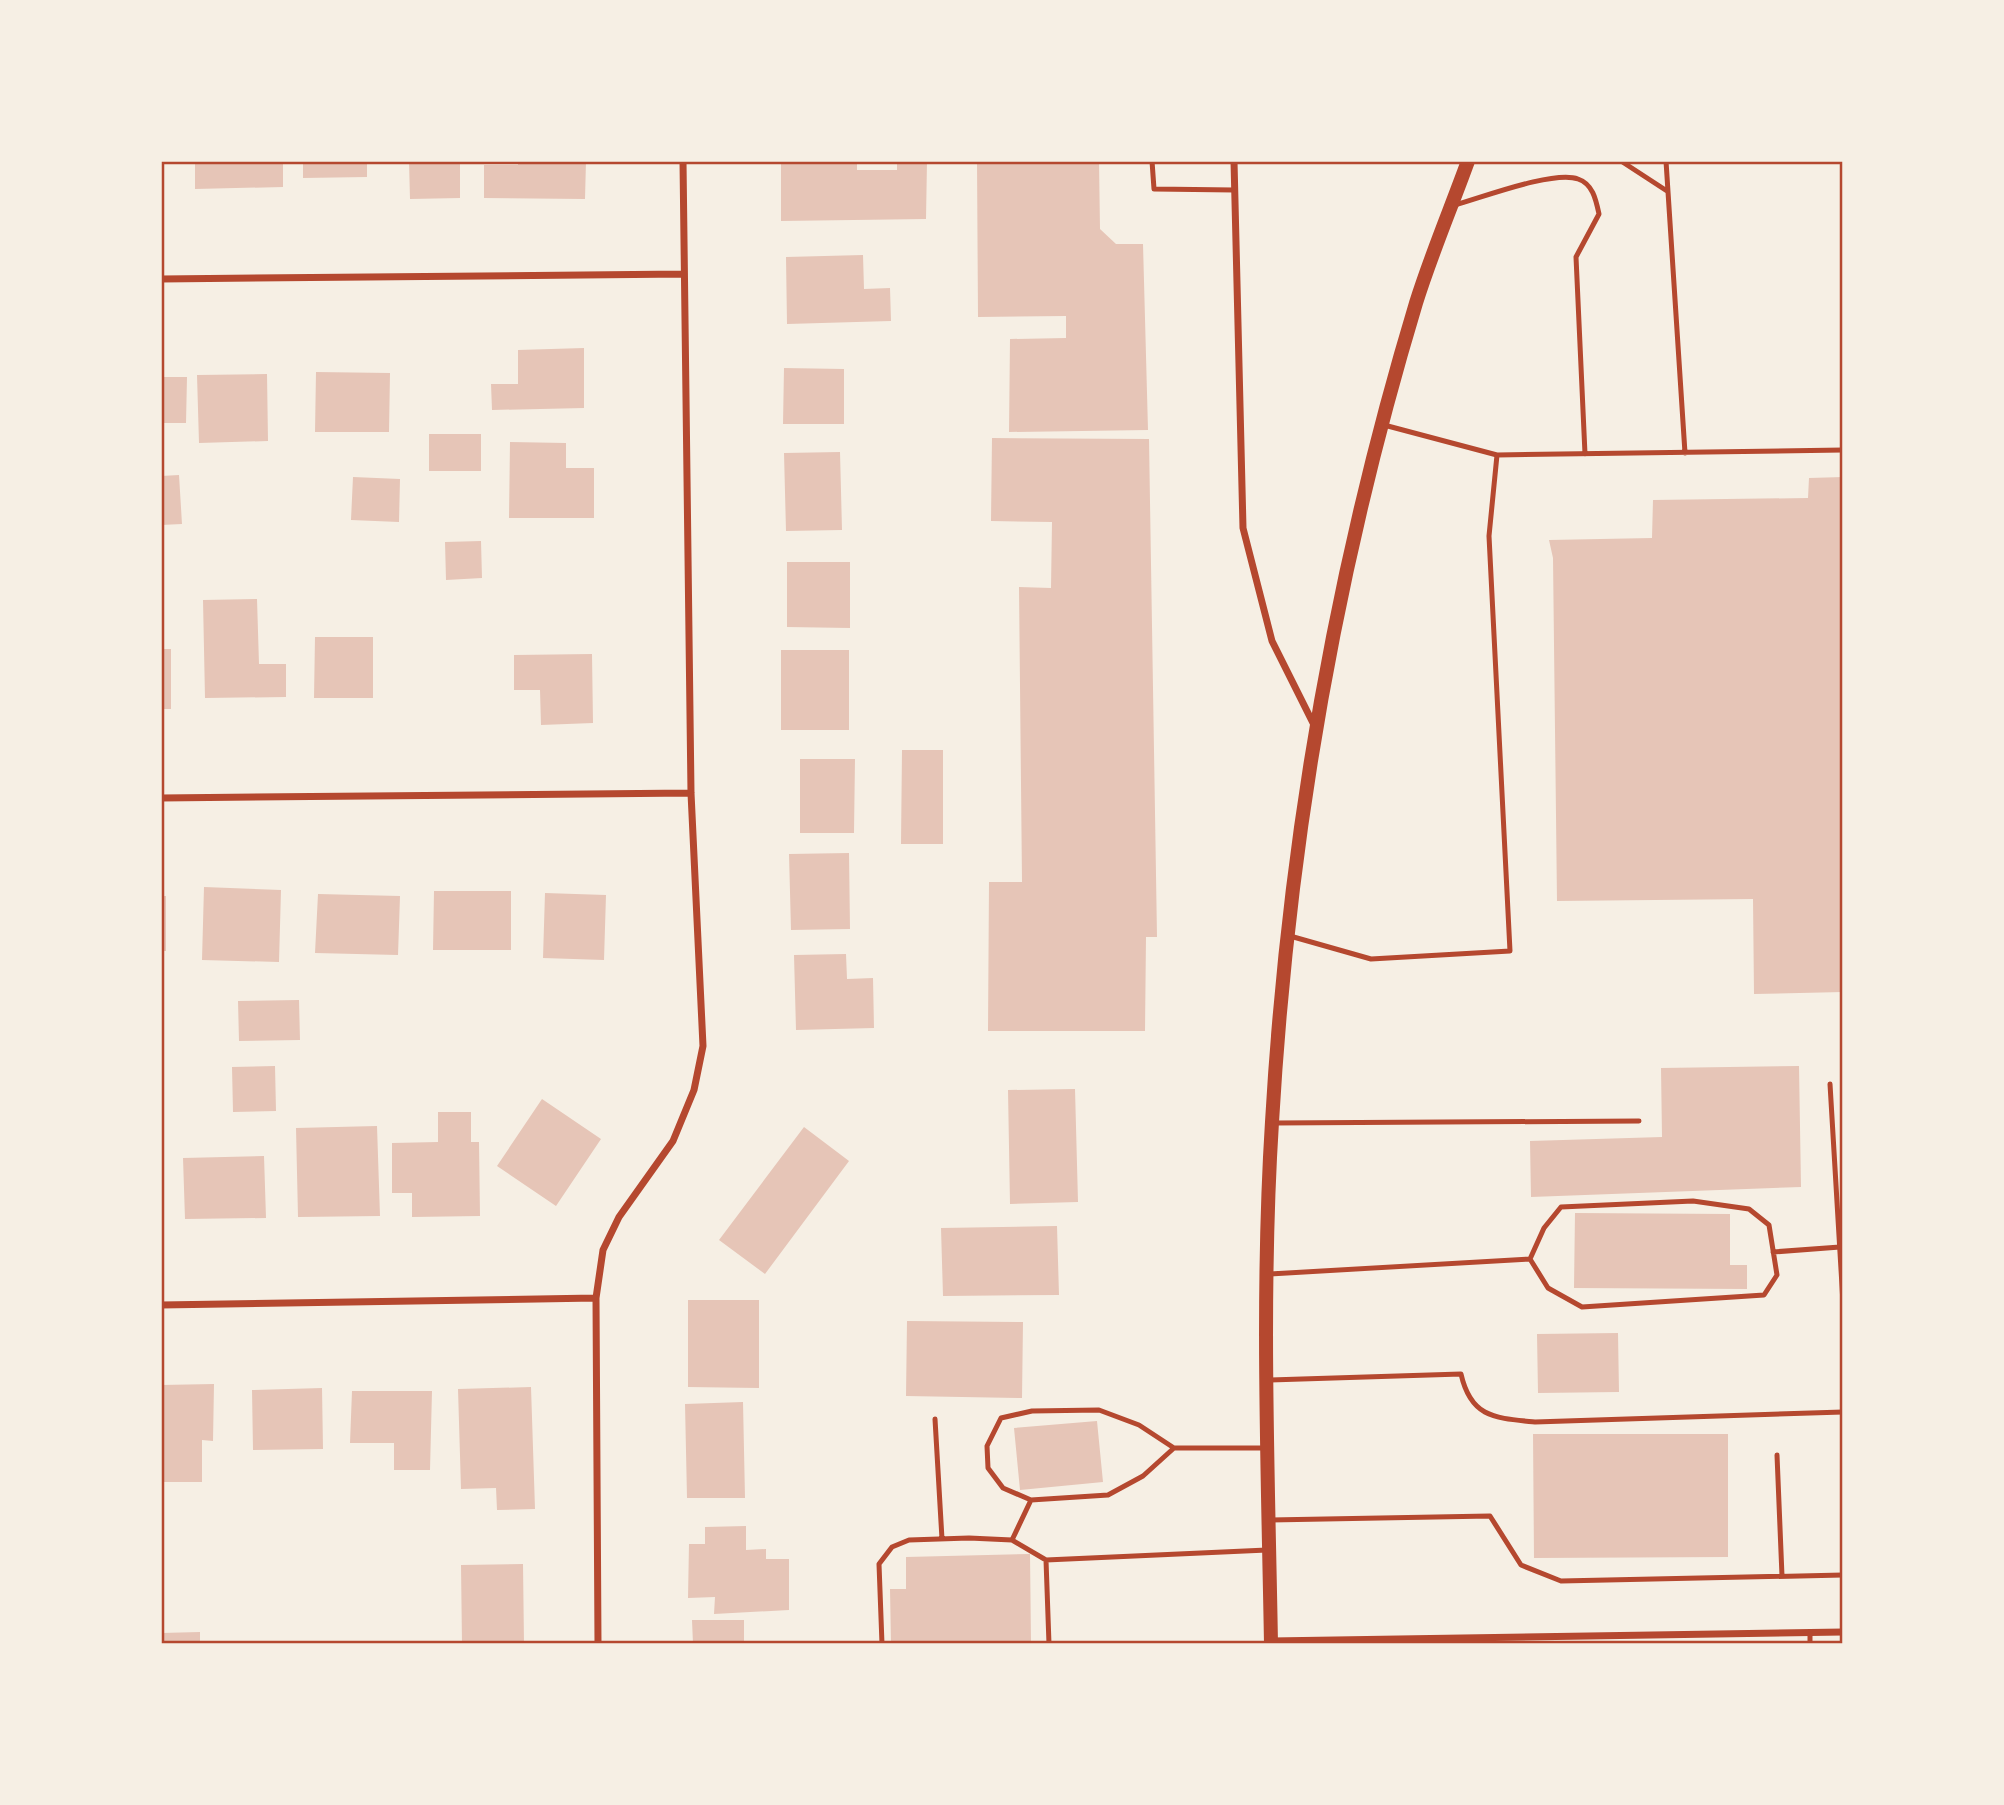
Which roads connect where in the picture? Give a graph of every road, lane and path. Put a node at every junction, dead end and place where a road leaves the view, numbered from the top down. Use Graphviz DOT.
graph roads {
  1 [pos="683,161"];
  2 [pos="1152,161"];
  3 [pos="1234,161"];
  4 [pos="1468,161"];
  5 [pos="1621,161"];
  6 [pos="1666,161"];
  7 [pos="1234,190"];
  8 [pos="1667,191"];
  9 [pos="1452,206"];
  10 [pos="684,274"];
  11 [pos="161,279"];
  12 [pos="1384,425"];
  13 [pos="1843,450"];
  14 [pos="1685,453"];
  15 [pos="1585,454"];
  16 [pos="1497,455"];
  17 [pos="1316,730"];
  18 [pos="691,793"];
  19 [pos="161,798"];
  20 [pos="1287,935"];
  21 [pos="1830,1084"];
  22 [pos="1639,1121"];
  23 [pos="1272,1123"];
  24 [pos="1840,1247"];
  25 [pos="1773,1252"];
  26 [pos="1530,1259"];
  27 [pos="1268,1274"];
  28 [pos="596,1298"];
  29 [pos="1843,1303"];
  30 [pos="161,1305"];
  31 [pos="1268,1380"];
  32 [pos="1843,1412"];
  33 [pos="935,1419"];
  34 [pos="1174,1448"];
  35 [pos="1268,1448"];
  36 [pos="1777,1455"];
  37 [pos="1031,1500"];
  38 [pos="1270,1520"];
  39 [pos="942,1539"];
  40 [pos="1012,1540"];
  41 [pos="1270,1550"];
  42 [pos="1046,1560"];
  43 [pos="1843,1575"];
  44 [pos="1782,1576"];
  45 [pos="1843,1632"];
  46 [pos="1810,1633"];
  47 [pos="1518,1640"];
  48 [pos="1271,1642"];
  49 [pos="598,1644"];
  50 [pos="882,1644"];
  51 [pos="1049,1644"];
  52 [pos="1810,1644"];
  1 -- 10 [label="street"];
  2 -- 7 [label="lane"];
  3 -- 7 [label="street"];
  4 -- 9 [label="main road"];
  5 -- 8 [label="lane"];
  6 -- 8 [label="lane"];
  7 -- 17 [label="street"];
  8 -- 14 [label="lane"];
  9 -- 12 [label="main road"];
  9 -- 15 [label="lane"];
  10 -- 11 [label="street"];
  10 -- 18 [label="street"];
  12 -- 16 [label="lane"];
  12 -- 17 [label="main road"];
  13 -- 14 [label="lane"];
  14 -- 15 [label="lane"];
  15 -- 16 [label="lane"];
  16 -- 20 [label="lane"];
  17 -- 20 [label="main road"];
  18 -- 19 [label="street"];
  18 -- 28 [label="street"];
  20 -- 23 [label="main road"];
  21 -- 24 [label="lane"];
  22 -- 23 [label="lane"];
  23 -- 27 [label="main road"];
  24 -- 25 [label="lane"];
  24 -- 29 [label="lane"];
  25 -- 26 [label="lane"];
  25 -- 26 [label="lane"];
  26 -- 27 [label="lane"];
  27 -- 31 [label="main road"];
  28 -- 30 [label="street"];
  28 -- 49 [label="street"];
  31 -- 32 [label="lane"];
  31 -- 35 [label="main road"];
  33 -- 39 [label="lane"];
  34 -- 35 [label="lane"];
  34 -- 37 [label="lane"];
  34 -- 37 [label="lane"];
  35 -- 38 [label="main road"];
  36 -- 44 [label="lane"];
  37 -- 40 [label="lane"];
  38 -- 41 [label="main road"];
  38 -- 44 [label="lane"];
  39 -- 40 [label="lane"];
  39 -- 50 [label="lane"];
  40 -- 42 [label="lane"];
  41 -- 42 [label="lane"];
  41 -- 48 [label="main road"];
  42 -- 51 [label="lane"];
  43 -- 44 [label="lane"];
  45 -- 46 [label="street"];
  46 -- 47 [label="street"];
  46 -- 52 [label="lane"];
  47 -- 48 [label="street"];
}
